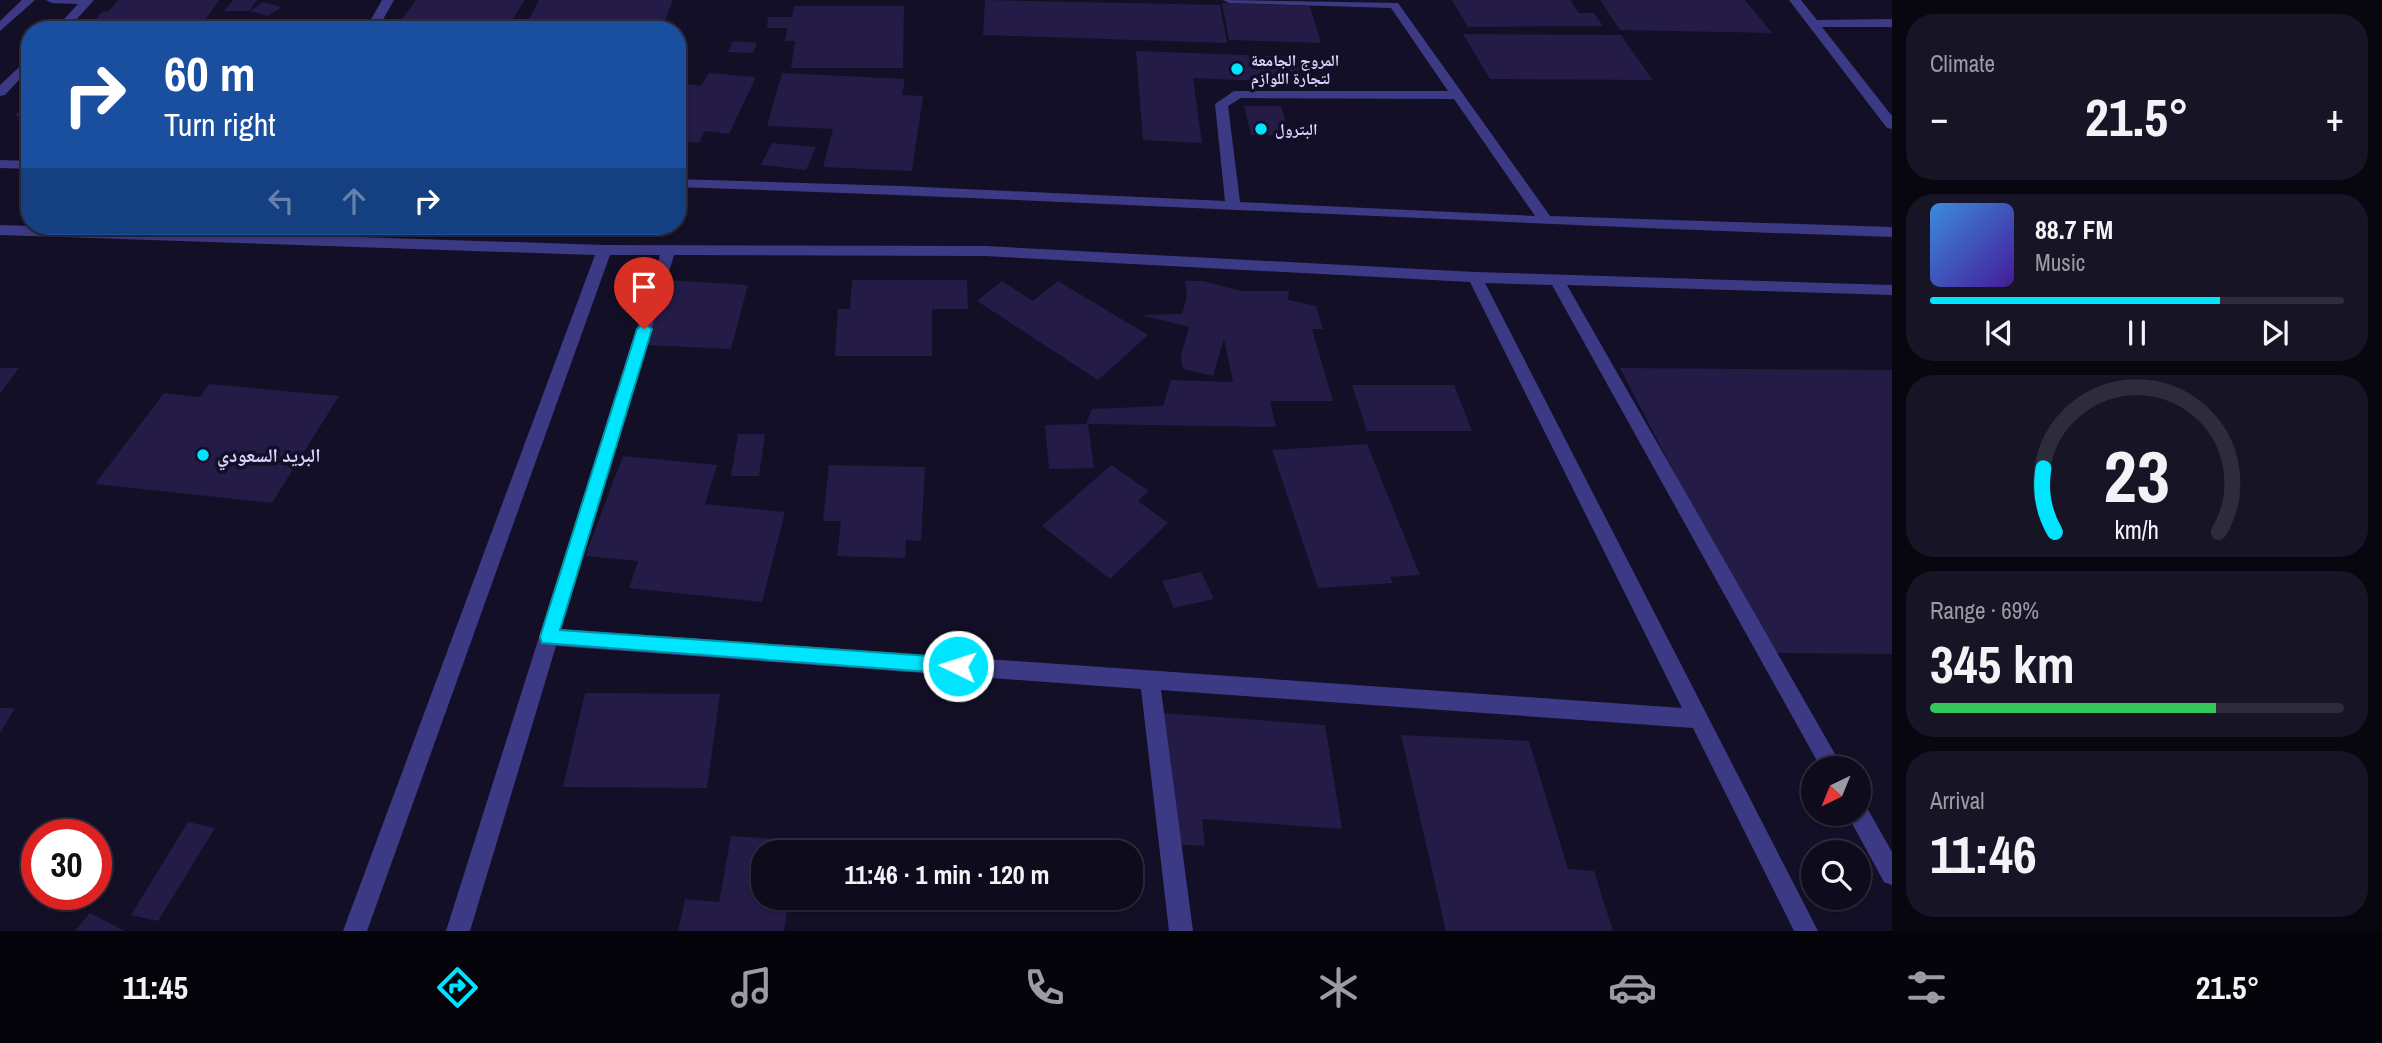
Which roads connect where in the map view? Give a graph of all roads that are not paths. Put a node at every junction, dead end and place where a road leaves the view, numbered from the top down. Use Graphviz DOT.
graph roads {
  1 [pos="29,0"];
  2 [pos="52,0"];
  3 [pos="388,0"];
  4 [pos="1228,0"];
  5 [pos="1795,0"];
  6 [pos="88,1"];
  7 [pos="1392,2"];
  8 [pos="69,21"];
  9 [pos="376,21"];
  10 [pos="1892,23"];
  11 [pos="1813,24"];
  12 [pos="0,27"];
  13 [pos="21,70"];
  14 [pos="0,92"];
  15 [pos="1457,95"];
  16 [pos="1892,125"];
  17 [pos="0,164"];
  18 [pos="21,165"];
  19 [pos="686,183"];
  20 [pos="1233,206"];
  21 [pos="1546,221"];
  22 [pos="0,230"];
  23 [pos="21,231"];
  24 [pos="1892,232"];
  25 [pos="151,235"];
  26 [pos="604,250"];
  27 [pos="668,252"];
  28 [pos="1475,277"];
  29 [pos="1557,280"];
  30 [pos="1892,290"];
  31 [pos="549,637"];
  32 [pos="1150,680"];
  33 [pos="1698,719"];
  34 [pos="1825,756"];
  35 [pos="1865,826"];
  36 [pos="1892,874"];
  37 [pos="355,931"];
  38 [pos="458,931"];
  39 [pos="1181,931"];
  40 [pos="1806,931"];
  1 -- 12 [label="street"];
  2 -- 6 [label="street"];
  3 -- 9 [label="street"];
  4 -- 7 [label="street"];
  5 -- 11 [label="street"];
  6 -- 8 [label="street"];
  7 -- 15 [label="street"];
  10 -- 11 [label="street"];
  11 -- 16 [label="street"];
  13 -- 14 [label="street"];
  15 -- 20 [label="street"];
  15 -- 21 [label="street"];
  17 -- 18 [label="street"];
  19 -- 20 [label="street"];
  20 -- 21 [label="street"];
  21 -- 24 [label="street"];
  22 -- 23 [label="street"];
  25 -- 26 [label="street"];
  26 -- 27 [label="street"];
  26 -- 37 [label="street"];
  27 -- 28 [label="street"];
  27 -- 31 [label="street"];
  28 -- 29 [label="street"];
  28 -- 33 [label="street"];
  29 -- 30 [label="street"];
  29 -- 34 [label="street"];
  31 -- 32 [label="street"];
  31 -- 38 [label="street"];
  32 -- 33 [label="street"];
  32 -- 39 [label="street"];
  33 -- 40 [label="street"];
  35 -- 36 [label="street"];
}
